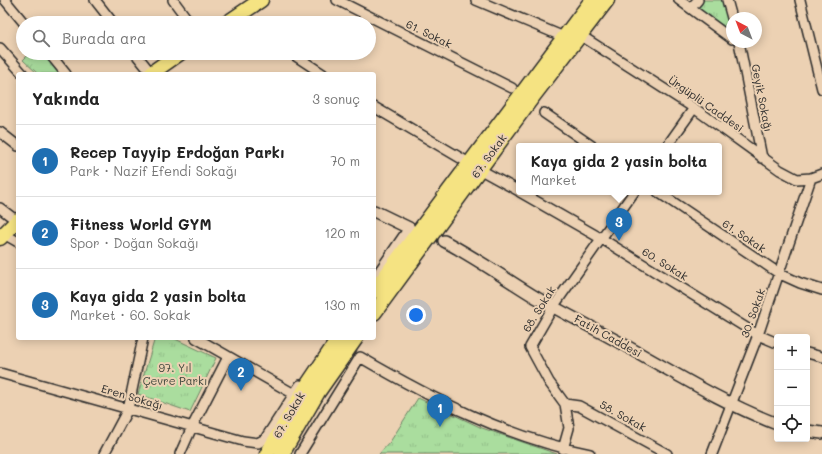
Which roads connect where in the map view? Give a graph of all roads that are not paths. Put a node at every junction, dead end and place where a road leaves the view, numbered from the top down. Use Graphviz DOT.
graph roads {
  1 [pos="5,0"];
  2 [pos="95,0"];
  3 [pos="173,0"];
  4 [pos="337,0"];
  5 [pos="476,0"];
  6 [pos="592,0"];
  7 [pos="607,0"];
  8 [pos="679,0"];
  9 [pos="698,0"];
  10 [pos="727,0"];
  11 [pos="800,0"];
  12 [pos="259,1"];
  13 [pos="691,8"];
  14 [pos="730,12"];
  15 [pos="18,16"];
  16 [pos="107,16"];
  17 [pos="185,16"];
  18 [pos="242,16"];
  19 [pos="369,16"];
  20 [pos="376,20"];
  21 [pos="726,34"];
  22 [pos="580,35"];
  23 [pos="564,37"];
  24 [pos="0,48"];
  25 [pos="737,48"];
  26 [pos="55,60"];
  27 [pos="140,60"];
  28 [pos="170,60"];
  29 [pos="302,60"];
  30 [pos="21,72"];
  31 [pos="64,72"];
  32 [pos="149,72"];
  33 [pos="153,72"];
  34 [pos="320,72"];
  35 [pos="512,88"];
  36 [pos="822,89"];
  37 [pos="376,108"];
  38 [pos="694,108"];
  39 [pos="544,113"];
  40 [pos="0,132"];
  41 [pos="588,143"];
  42 [pos="669,143"];
  43 [pos="16,144"];
  44 [pos="762,158"];
  45 [pos="474,166"];
  46 [pos="822,174"];
  47 [pos="811,178"];
  48 [pos="516,190"];
  49 [pos="525,195"];
  50 [pos="632,195"];
  51 [pos="662,195"];
  52 [pos="0,208"];
  53 [pos="376,212"];
  54 [pos="16,219"];
  55 [pos="16,222"];
  56 [pos="409,228"];
  57 [pos="2,236"];
  58 [pos="602,239"];
  59 [pos="16,241"];
  60 [pos="444,241"];
  61 [pos="780,274"];
  62 [pos="376,276"];
  63 [pos="376,288"];
  64 [pos="822,290"];
  65 [pos="553,307"];
  66 [pos="376,310"];
  67 [pos="758,335"];
  68 [pos="143,340"];
  69 [pos="199,340"];
  70 [pos="332,340"];
  71 [pos="338,340"];
  72 [pos="354,340"];
  73 [pos="774,342"];
  74 [pos="810,354"];
  75 [pos="228,357"];
  76 [pos="822,357"];
  77 [pos="0,373"];
  78 [pos="313,388"];
  79 [pos="294,394"];
  80 [pos="565,404"];
  81 [pos="732,405"];
  82 [pos="128,409"];
  83 [pos="774,423"];
  84 [pos="192,426"];
  85 [pos="810,431"];
  86 [pos="822,433"];
  87 [pos="263,448"];
  88 [pos="563,449"];
  89 [pos="104,454"];
  90 [pos="180,454"];
  91 [pos="282,454"];
  92 [pos="300,454"];
  93 [pos="590,454"];
  94 [pos="667,454"];
  95 [pos="712,454"];
  1 -- 15 [label="street"];
  2 -- 16 [label="street"];
  3 -- 17 [label="street"];
  4 -- 19 [label="street, 61. Sokak"];
  5 -- 23 [label="street"];
  6 -- 23 [label="main road, 67. Sokak"];
  7 -- 22 [label="main road, 67. Sokak"];
  8 -- 13 [label="street"];
  9 -- 13 [label="street"];
  10 -- 14 [label="street"];
  11 -- 36 [label="street"];
  12 -- 18 [label="main road"];
  13 -- 21 [label="street"];
  20 -- 35 [label="street, 61. Sokak"];
  22 -- 38 [label="street, Ürgüplü Caddesi"];
  22 -- 45 [label="main road, 67. Sokak"];
  23 -- 45 [label="main road, 67. Sokak"];
  24 -- 30 [label="street"];
  25 -- 44 [label="street, Geyik Sokağı"];
  26 -- 31 [label="street"];
  27 -- 32 [label="street"];
  28 -- 33 [label="main road"];
  29 -- 34 [label="street"];
  37 -- 45 [label="street, 60. Sokak"];
  38 -- 42 [label="street"];
  38 -- 44 [label="street, Ürgüplü Caddesi"];
  39 -- 41 [label="street"];
  40 -- 43 [label="street"];
  44 -- 47 [label="street, Ürgüplü Caddesi"];
  45 -- 48 [label="street, 60. Sokak"];
  45 -- 63 [label="main road, 67. Sokak"];
  45 -- 66 [label="main road, 67. Sokak"];
  46 -- 47 [label="street, Ürgüplü Caddesi"];
  47 -- 61 [label="street, 30. Sokak"];
  49 -- 58 [label="street, 60. Sokak"];
  50 -- 58 [label="street, 68. Sokak"];
  51 -- 61 [label="street, 61. Sokak"];
  52 -- 54 [label="street"];
  53 -- 56 [label="street"];
  55 -- 57 [label="main road"];
  56 -- 62 [label="street"];
  57 -- 59 [label="street"];
  58 -- 65 [label="street, 68. Sokak"];
  58 -- 67 [label="street, 60. Sokak"];
  60 -- 65 [label="street, Fatih Caddesi"];
  61 -- 64 [label="street, 61. Sokak"];
  61 -- 67 [label="street, 30. Sokak"];
  65 -- 80 [label="street, 68. Sokak"];
  65 -- 81 [label="street, Fatih Caddesi"];
  67 -- 73 [label="street, 60. Sokak"];
  67 -- 81 [label="street, 30. Sokak"];
  68 -- 82 [label="street"];
  69 -- 75 [label="street"];
  70 -- 79 [label="street, 67. Sokak"];
  71 -- 78 [label="main road, 67. Sokak"];
  72 -- 78 [label="main road, 67. Sokak"];
  74 -- 76 [label="street"];
  75 -- 79 [label="street"];
  75 -- 84 [label="street"];
  77 -- 82 [label="street, Eren Sokağı"];
  78 -- 87 [label="main road, 67. Sokak"];
  78 -- 91 [label="main road, 67. Sokak"];
  79 -- 87 [label="street, 67. Sokak"];
  80 -- 88 [label="street, 68. Sokak"];
  80 -- 94 [label="street, 58. Sokak"];
  81 -- 83 [label="street, Fatih Caddesi"];
  81 -- 95 [label="street, 30. Sokak"];
  82 -- 84 [label="street, Eren Sokağı"];
  82 -- 89 [label="street"];
  84 -- 87 [label="street, Eren Sokağı"];
  84 -- 90 [label="street"];
  85 -- 86 [label="street"];
  88 -- 92 [label="street"];
  88 -- 93 [label="street"];
}
